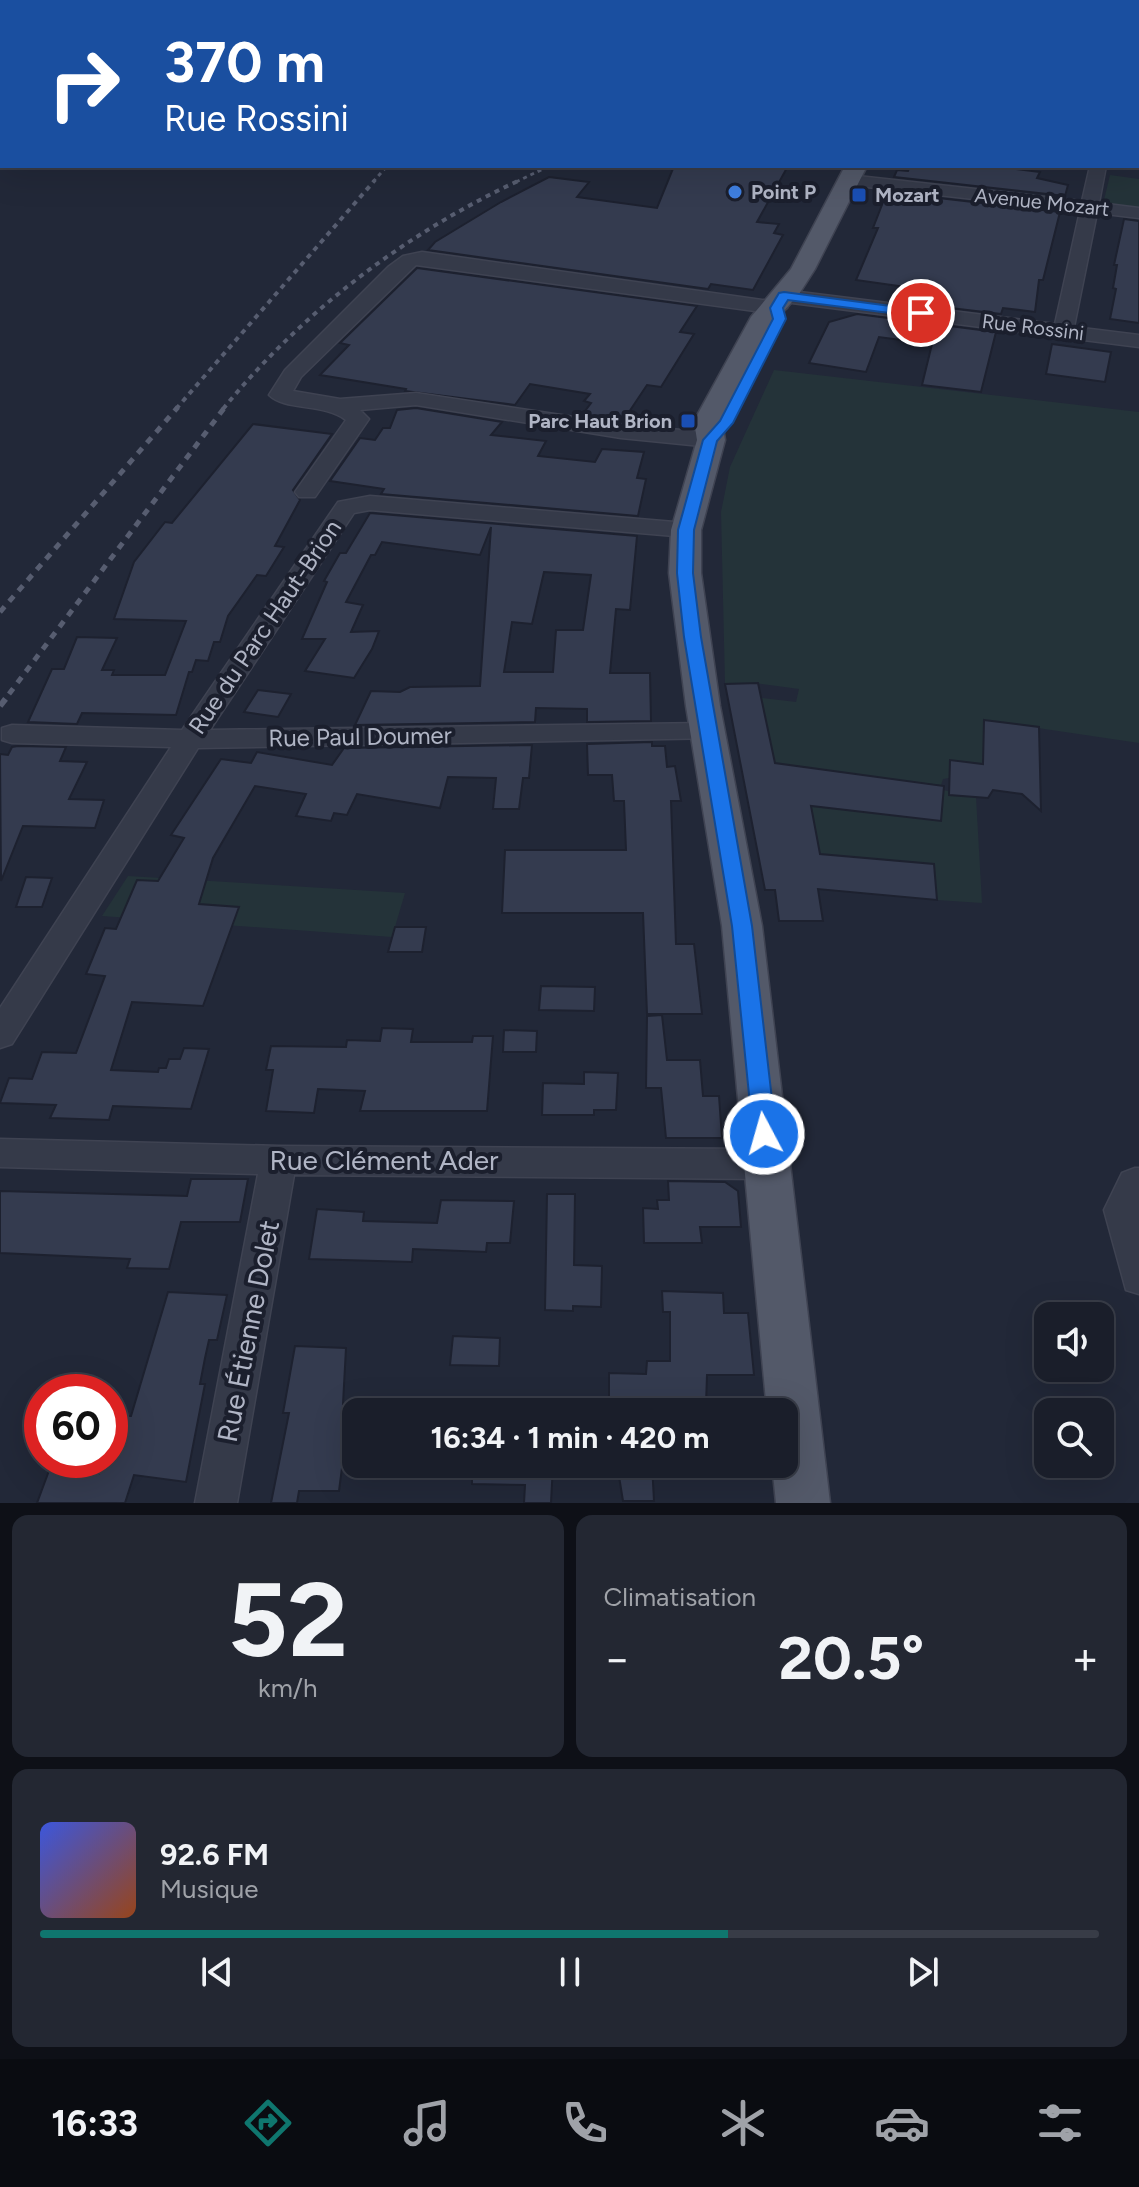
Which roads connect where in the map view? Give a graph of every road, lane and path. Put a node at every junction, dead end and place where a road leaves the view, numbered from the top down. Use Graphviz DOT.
graph roads {
  1 [pos="1098,168"];
  2 [pos="853,173"];
  3 [pos="1089,207"];
  4 [pos="1139,213"];
  5 [pos="780,302"];
  6 [pos="1063,331"];
  7 [pos="1139,341"];
  8 [pos="340,405"];
  9 [pos="711,440"];
  10 [pos="307,492"];
  11 [pos="686,530"];
  12 [pos="708,732"];
  13 [pos="12,734"];
  14 [pos="190,739"];
  15 [pos="0,1035"];
  16 [pos="0,1153"];
  17 [pos="279,1160"];
  18 [pos="768,1164"];
  19 [pos="1139,1183"];
  20 [pos="1139,1278"];
  21 [pos="216,1503"];
  22 [pos="803,1503"];
  1 -- 3 [label="street"];
  2 -- 3 [label="street, Avenue Mozart"];
  2 -- 5 [label="main road"];
  3 -- 4 [label="street, Avenue Mozart"];
  3 -- 6 [label="street"];
  5 -- 6 [label="street, Rue Rossini"];
  5 -- 8 [label="street, Rue Rossini"];
  5 -- 9 [label="main road"];
  6 -- 7 [label="street, Rue Rossini"];
  8 -- 9 [label="street"];
  8 -- 10 [label="street"];
  9 -- 11 [label="main road"];
  11 -- 12 [label="main road"];
  11 -- 14 [label="street, Rue du Parc Haut-Brion"];
  12 -- 14 [label="street, Rue Paul Doumer"];
  12 -- 18 [label="main road"];
  13 -- 14 [label="street, Rue Paul Doumer"];
  14 -- 15 [label="street, Rue du Parc Haut-Brion"];
  16 -- 17 [label="street, Rue Clément Ader"];
  17 -- 18 [label="street, Rue Clément Ader"];
  17 -- 21 [label="street, Rue Étienne Dolet"];
  18 -- 22 [label="main road"];
  19 -- 20 [label="street"];
}
